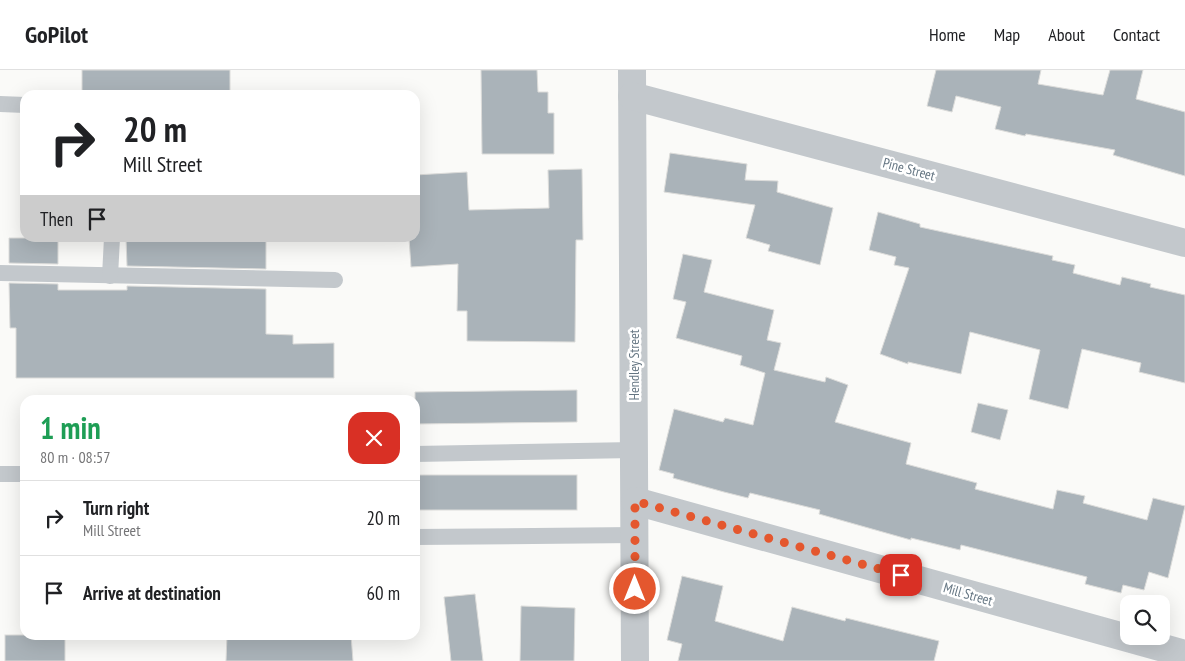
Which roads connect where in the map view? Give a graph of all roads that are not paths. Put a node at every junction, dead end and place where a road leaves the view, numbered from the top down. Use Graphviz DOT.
graph roads {
  1 [pos="632,83"];
  2 [pos="0,104"];
  3 [pos="20,105"];
  4 [pos="112,242"];
  5 [pos="1185,243"];
  6 [pos="0,273"];
  7 [pos="110,276"];
  8 [pos="334,280"];
  9 [pos="634,450"];
  10 [pos="420,454"];
  11 [pos="0,474"];
  12 [pos="20,474"];
  13 [pos="635,501"];
  14 [pos="635,535"];
  15 [pos="420,537"];
  16 [pos="1185,654"];
  17 [pos="635,661"];
  1 -- 5 [label="street, Pine Street"];
  1 -- 9 [label="street, Hendley Street"];
  2 -- 3 [label="lane"];
  4 -- 7 [label="lane"];
  6 -- 7 [label="lane"];
  7 -- 8 [label="lane"];
  9 -- 10 [label="lane"];
  9 -- 13 [label="street, Hendley Street"];
  11 -- 12 [label="lane"];
  13 -- 14 [label="street, Hendley Street"];
  13 -- 16 [label="street, Mill Street"];
  14 -- 15 [label="lane"];
  14 -- 17 [label="street, Hendley Street"];
}
